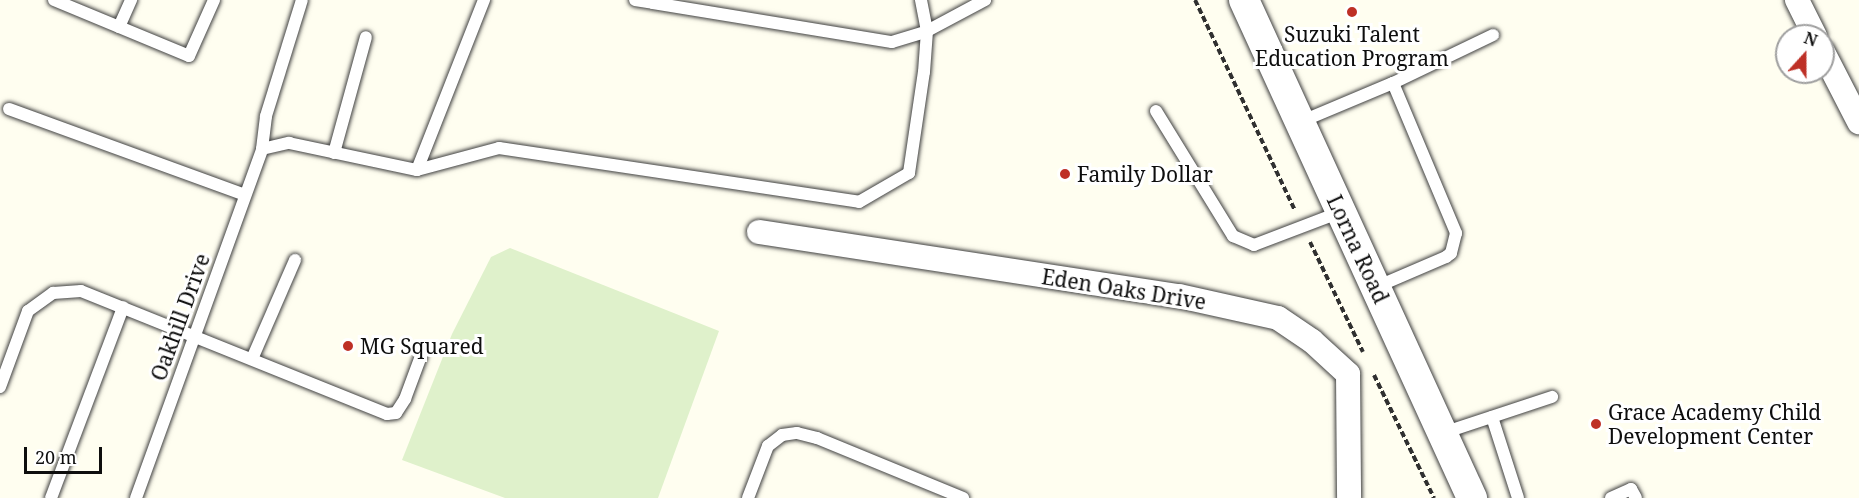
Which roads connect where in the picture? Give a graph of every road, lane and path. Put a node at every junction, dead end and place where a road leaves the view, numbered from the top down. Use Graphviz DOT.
graph roads {
  1 [pos="54,0"];
  2 [pos="131,0"];
  3 [pos="214,0"];
  4 [pos="302,0"];
  5 [pos="484,0"];
  6 [pos="635,0"];
  7 [pos="921,0"];
  8 [pos="985,0"];
  9 [pos="1195,0"];
  10 [pos="1244,0"];
  11 [pos="1797,0"];
  12 [pos="653,2"];
  13 [pos="1809,24"];
  14 [pos="119,27"];
  15 [pos="927,31"];
  16 [pos="1492,35"];
  17 [pos="366,37"];
  18 [pos="1835,75"];
  19 [pos="1393,83"];
  20 [pos="9,109"];
  21 [pos="1156,111"];
  22 [pos="1300,122"];
  23 [pos="1859,122"];
  24 [pos="262,149"];
  25 [pos="334,153"];
  26 [pos="417,170"];
  27 [pos="245,195"];
  28 [pos="1341,212"];
  29 [pos="1302,226"];
  30 [pos="759,232"];
  31 [pos="295,260"];
  32 [pos="1375,287"];
  33 [pos="123,308"];
  34 [pos="194,336"];
  35 [pos="421,356"];
  36 [pos="252,359"];
  37 [pos="1368,362"];
  38 [pos="1373,373"];
  39 [pos="0,387"];
  40 [pos="1552,397"];
  41 [pos="1492,417"];
  42 [pos="1442,433"];
  43 [pos="51,498"];
  44 [pos="136,498"];
  45 [pos="748,498"];
  46 [pos="963,498"];
  47 [pos="1349,498"];
  48 [pos="1434,498"];
  49 [pos="1472,498"];
  50 [pos="1518,498"];
  51 [pos="1611,498"];
  52 [pos="1636,498"];
  1 -- 14 [label="lane"];
  2 -- 14 [label="lane"];
  3 -- 14 [label="lane"];
  4 -- 24 [label="lane, Oakhill Drive"];
  5 -- 26 [label="lane"];
  6 -- 12 [label="lane"];
  7 -- 15 [label="lane"];
  8 -- 15 [label="lane"];
  9 -- 29 [label="path"];
  10 -- 22 [label="street, Lorna Road"];
  11 -- 13 [label="street"];
  12 -- 15 [label="lane"];
  15 -- 26 [label="lane"];
  16 -- 19 [label="lane"];
  17 -- 25 [label="lane"];
  18 -- 23 [label="street"];
  19 -- 22 [label="lane"];
  19 -- 32 [label="lane"];
  20 -- 27 [label="lane"];
  21 -- 29 [label="lane"];
  22 -- 28 [label="street, Lorna Road"];
  24 -- 25 [label="lane"];
  24 -- 27 [label="lane, Oakhill Drive"];
  25 -- 26 [label="lane"];
  27 -- 34 [label="lane, Oakhill Drive"];
  28 -- 29 [label="lane"];
  28 -- 32 [label="street, Lorna Road"];
  29 -- 37 [label="path"];
  30 -- 47 [label="street, Eden Oaks Drive"];
  31 -- 36 [label="lane"];
  32 -- 42 [label="street, Lorna Road"];
  33 -- 34 [label="lane"];
  33 -- 39 [label="lane"];
  33 -- 43 [label="lane"];
  34 -- 36 [label="lane"];
  34 -- 44 [label="lane, Oakhill Drive"];
  35 -- 36 [label="lane"];
  38 -- 48 [label="path"];
  40 -- 41 [label="lane"];
  41 -- 42 [label="lane"];
  41 -- 50 [label="lane"];
  42 -- 49 [label="street, Lorna Road"];
  45 -- 46 [label="lane"];
  51 -- 52 [label="lane"];
}
